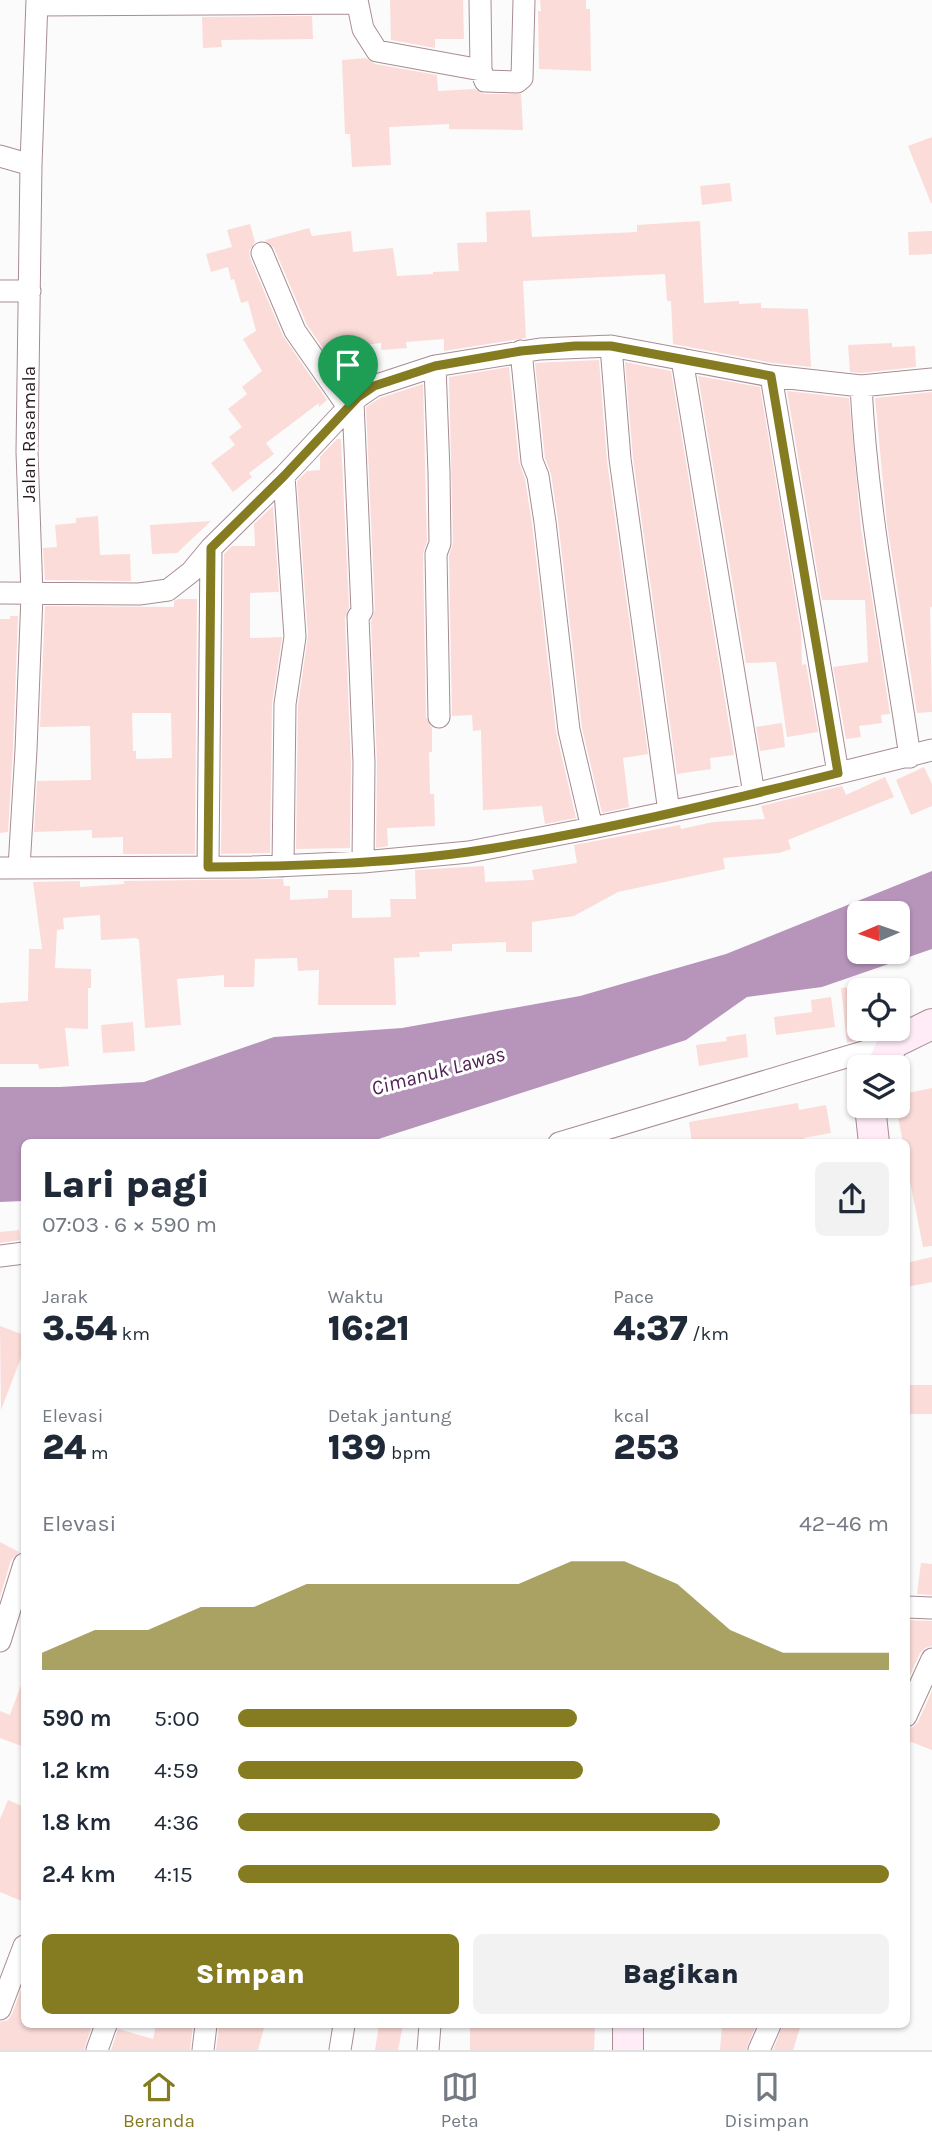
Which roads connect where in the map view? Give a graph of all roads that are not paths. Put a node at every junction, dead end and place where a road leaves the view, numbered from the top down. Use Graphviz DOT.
graph roads {
  1 [pos="480,0"];
  2 [pos="524,0"];
  3 [pos="357,1"];
  4 [pos="37,3"];
  5 [pos="481,70"];
  6 [pos="0,156"];
  7 [pos="31,165"];
  8 [pos="262,253"];
  9 [pos="0,291"];
  10 [pos="30,291"];
  11 [pos="611,346"];
  12 [pos="521,351"];
  13 [pos="682,359"];
  14 [pos="435,366"];
  15 [pos="771,376"];
  16 [pos="932,379"];
  17 [pos="861,386"];
  18 [pos="350,405"];
  19 [pos="284,476"];
  20 [pos="211,548"];
  21 [pos="0,593"];
  22 [pos="32,595"];
  23 [pos="439,717"];
  24 [pos="932,750"];
  25 [pos="910,757"];
  26 [pos="838,773"];
  27 [pos="754,794"];
  28 [pos="669,812"];
  29 [pos="592,828"];
  30 [pos="363,862"];
  31 [pos="283,866"];
  32 [pos="208,867"];
  33 [pos="9,868"];
  34 [pos="932,1024"];
  35 [pos="847,1055"];
  36 [pos="887,1055"];
  37 [pos="871,1118"];
  38 [pos="615,1135"];
  39 [pos="587,1139"];
  40 [pos="874,1139"];
  41 [pos="21,1254"];
  42 [pos="0,1257"];
  43 [pos="21,1574"];
  44 [pos="910,1607"];
  45 [pos="932,1608"];
  46 [pos="0,1641"];
  47 [pos="932,1659"];
  48 [pos="910,1707"];
  49 [pos="21,1955"];
  50 [pos="0,2009"];
  51 [pos="105,2028"];
  52 [pos="206,2028"];
  53 [pos="344,2028"];
  54 [pos="429,2028"];
  55 [pos="628,2028"];
  56 [pos="769,2028"];
  57 [pos="97,2050"];
  58 [pos="203,2050"];
  59 [pos="340,2050"];
  60 [pos="428,2050"];
  61 [pos="628,2050"];
  62 [pos="758,2050"];
  1 -- 5 [label="street"];
  2 -- 5 [label="street"];
  3 -- 4 [label="street"];
  3 -- 5 [label="street"];
  4 -- 7 [label="street, Jalan Rasamala"];
  6 -- 7 [label="street"];
  7 -- 10 [label="street, Jalan Rasamala"];
  8 -- 18 [label="street"];
  9 -- 10 [label="street"];
  10 -- 22 [label="street, Jalan Rasamala"];
  11 -- 12 [label="street"];
  11 -- 13 [label="street"];
  11 -- 28 [label="street"];
  12 -- 14 [label="street"];
  12 -- 29 [label="street"];
  13 -- 15 [label="street"];
  13 -- 27 [label="street"];
  14 -- 18 [label="street"];
  14 -- 23 [label="street"];
  15 -- 17 [label="street"];
  15 -- 26 [label="street"];
  16 -- 17 [label="street"];
  17 -- 25 [label="street"];
  18 -- 19 [label="street"];
  18 -- 30 [label="street"];
  19 -- 20 [label="street"];
  19 -- 31 [label="street"];
  20 -- 22 [label="street"];
  20 -- 32 [label="street"];
  21 -- 22 [label="street"];
  22 -- 33 [label="street, Jalan Rasamala"];
  24 -- 25 [label="street"];
  25 -- 26 [label="street"];
  26 -- 27 [label="street"];
  27 -- 28 [label="street"];
  28 -- 29 [label="street"];
  29 -- 30 [label="street"];
  30 -- 31 [label="street"];
  31 -- 32 [label="street"];
  32 -- 33 [label="street"];
  34 -- 36 [label="street"];
  35 -- 38 [label="street"];
  37 -- 40 [label="street"];
  38 -- 39 [label="street"];
  41 -- 42 [label="street"];
  43 -- 46 [label="street"];
  44 -- 45 [label="street"];
  47 -- 48 [label="street"];
  49 -- 50 [label="street"];
  51 -- 57 [label="street"];
  52 -- 58 [label="street"];
  53 -- 59 [label="street"];
  54 -- 60 [label="street"];
  55 -- 61 [label="street"];
  56 -- 62 [label="street"];
}
